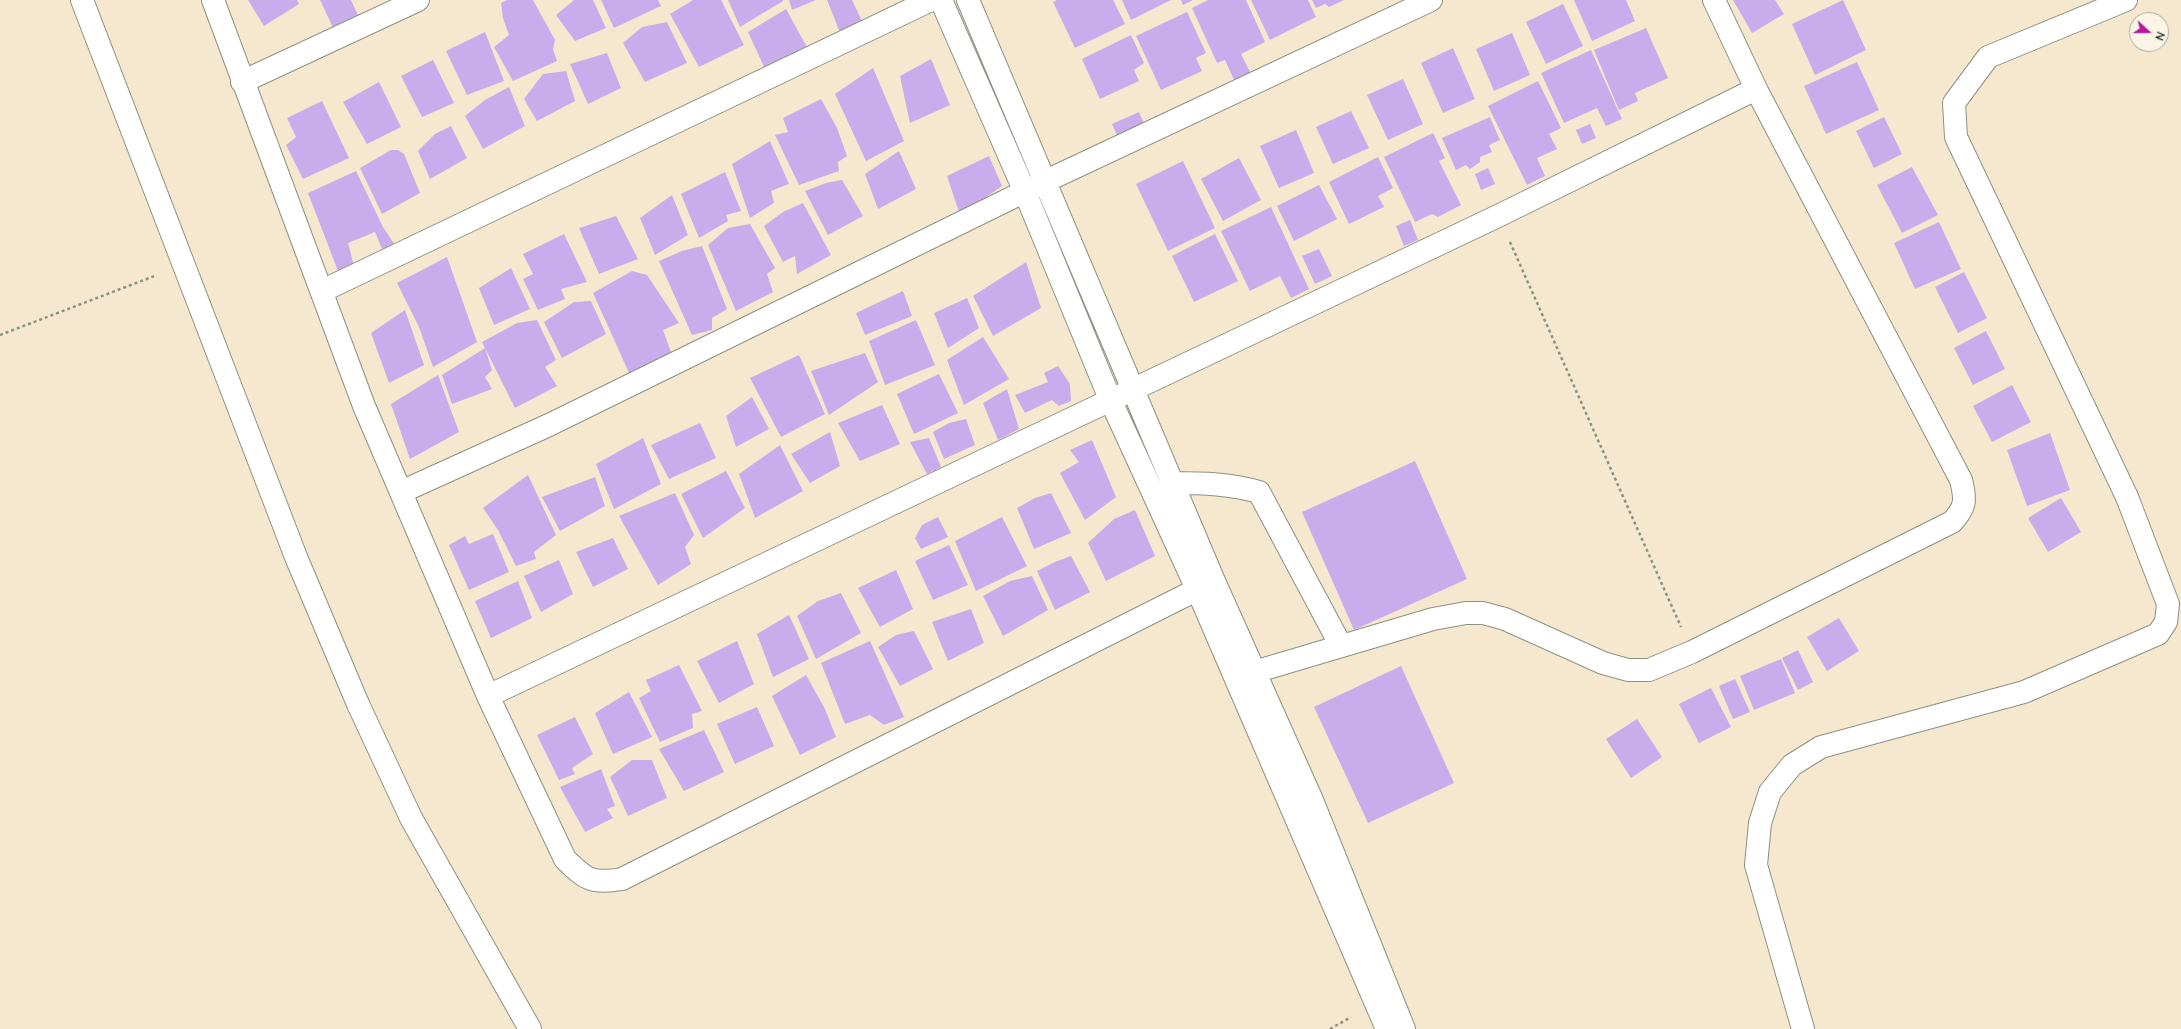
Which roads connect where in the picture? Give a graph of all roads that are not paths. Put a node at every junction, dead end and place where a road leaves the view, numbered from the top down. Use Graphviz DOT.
graph roads {
  1 [pos="82,0"];
  2 [pos="213,0"];
  3 [pos="418,0"];
  4 [pos="931,0"];
  5 [pos="941,0"];
  6 [pos="968,0"];
  7 [pos="1431,0"];
  8 [pos="1714,0"];
  9 [pos="2126,0"];
  10 [pos="242,82"];
  11 [pos="1756,89"];
  12 [pos="1046,181"];
  13 [pos="1024,192"];
  14 [pos="322,291"];
  15 [pos="1134,388"];
  16 [pos="1110,399"];
  17 [pos="1174,483"];
  18 [pos="401,492"];
  19 [pos="1206,585"];
  20 [pos="1341,646"];
  21 [pos="1254,672"];
  22 [pos="488,696"];
  23 [pos="1312,800"];
  24 [pos="1293,808"];
  25 [pos="1383,1001"];
  26 [pos="530,1029"];
  27 [pos="1387,1029"];
  28 [pos="1404,1029"];
  29 [pos="1803,1029"];
  1 -- 26 [label="street"];
  2 -- 10 [label="street"];
  3 -- 10 [label="street"];
  4 -- 14 [label="street"];
  5 -- 13 [label="street"];
  6 -- 12 [label="street"];
  7 -- 12 [label="street"];
  8 -- 11 [label="street"];
  9 -- 29 [label="street"];
  10 -- 14 [label="street"];
  11 -- 15 [label="street"];
  11 -- 20 [label="street"];
  12 -- 13 [label="street"];
  12 -- 15 [label="street"];
  13 -- 16 [label="street"];
  13 -- 18 [label="street"];
  14 -- 18 [label="street"];
  15 -- 16 [label="street"];
  15 -- 17 [label="street"];
  16 -- 19 [label="street"];
  16 -- 22 [label="street"];
  17 -- 19 [label="street"];
  17 -- 20 [label="street"];
  18 -- 22 [label="street"];
  19 -- 21 [label="street"];
  19 -- 22 [label="street"];
  19 -- 24 [label="street"];
  20 -- 21 [label="street"];
  21 -- 23 [label="street"];
  23 -- 24 [label="street"];
  23 -- 25 [label="street"];
  24 -- 25 [label="street"];
  25 -- 27 [label="street"];
  25 -- 28 [label="street"];
}
